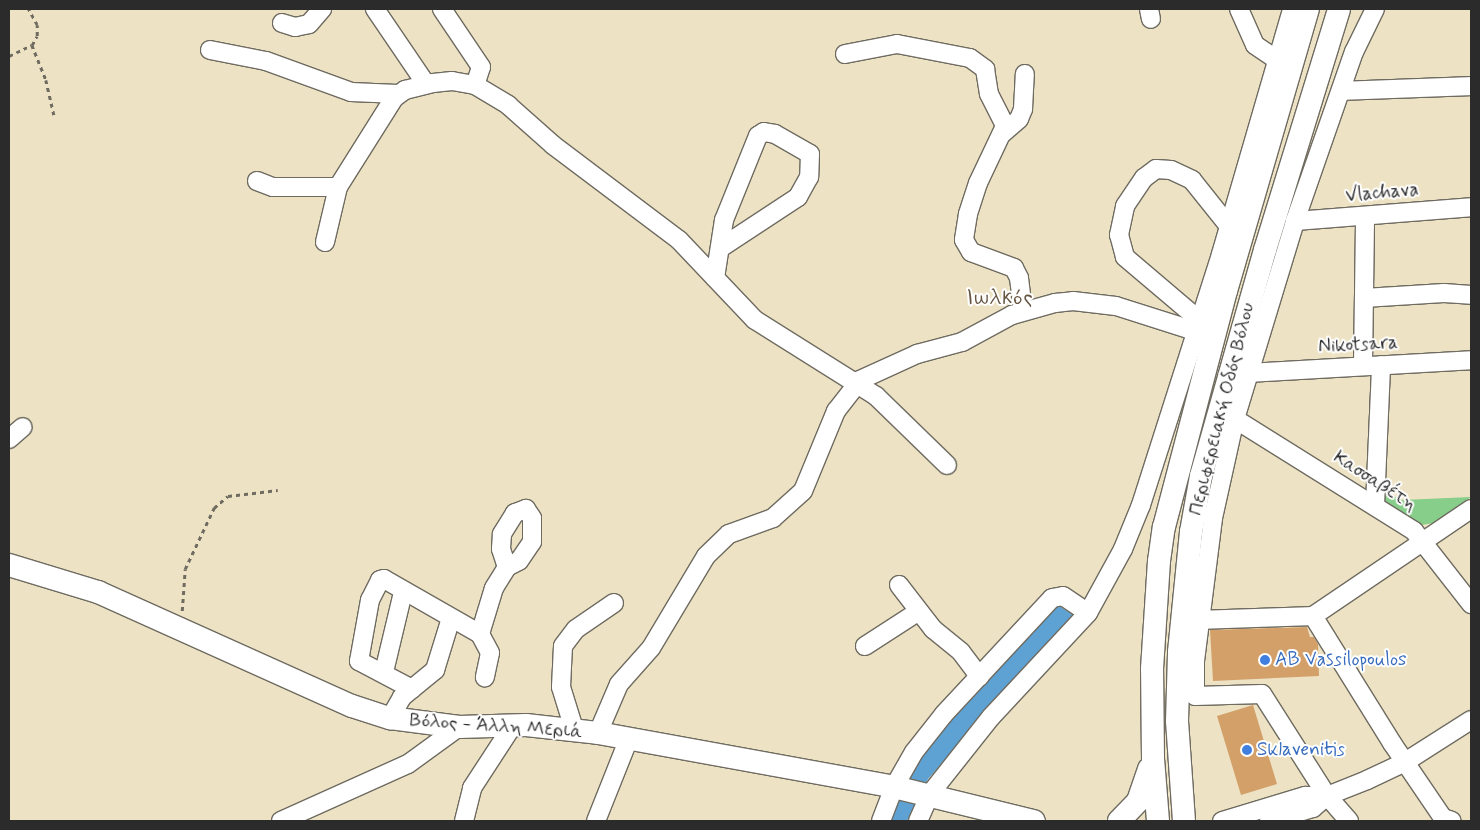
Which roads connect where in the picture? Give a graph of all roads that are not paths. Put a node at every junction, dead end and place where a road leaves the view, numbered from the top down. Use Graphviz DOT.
graph roads {
  1 [pos="322,9"];
  2 [pos="375,9"];
  3 [pos="442,9"];
  4 [pos="1239,9"];
  5 [pos="1292,9"];
  6 [pos="1308,9"];
  7 [pos="1339,9"];
  8 [pos="1375,9"];
  9 [pos="282,22"];
  10 [pos="210,50"];
  11 [pos="845,54"];
  12 [pos="1276,59"];
  13 [pos="1026,74"];
  14 [pos="426,84"];
  15 [pos="475,85"];
  16 [pos="1471,86"];
  17 [pos="1340,90"];
  18 [pos="398,94"];
  19 [pos="1003,133"];
  20 [pos="257,181"];
  21 [pos="338,187"];
  22 [pos="1471,207"];
  23 [pos="1365,216"];
  24 [pos="1295,221"];
  25 [pos="1228,224"];
  26 [pos="325,242"];
  27 [pos="722,247"];
  28 [pos="716,278"];
  29 [pos="1471,295"];
  30 [pos="1364,298"];
  31 [pos="1023,311"];
  32 [pos="1197,325"];
  33 [pos="1471,360"];
  34 [pos="1381,365"];
  35 [pos="1363,366"];
  36 [pos="1248,373"];
  37 [pos="857,383"];
  38 [pos="1235,419"];
  39 [pos="23,427"];
  40 [pos="9,439"];
  41 [pos="947,465"];
  42 [pos="1375,505"];
  43 [pos="1471,509"];
  44 [pos="1424,541"];
  45 [pos="9,565"];
  46 [pos="507,568"];
  47 [pos="899,585"];
  48 [pos="403,592"];
  49 [pos="614,603"];
  50 [pos="1471,604"];
  51 [pos="920,611"];
  52 [pos="1088,612"];
  53 [pos="1313,616"];
  54 [pos="451,618"];
  55 [pos="1198,620"];
  56 [pos="480,634"];
  57 [pos="865,646"];
  58 [pos="384,672"];
  59 [pos="485,677"];
  60 [pos="980,677"];
  61 [pos="412,690"];
  62 [pos="390,718"];
  63 [pos="1471,720"];
  64 [pos="513,725"];
  65 [pos="459,727"];
  66 [pos="574,730"];
  67 [pos="598,733"];
  68 [pos="629,738"];
  69 [pos="1153,759"];
  70 [pos="1406,762"];
  71 [pos="894,787"];
  72 [pos="930,794"];
  73 [pos="1326,796"];
  74 [pos="281,821"];
  75 [pos="464,821"];
  76 [pos="596,821"];
  77 [pos="880,821"];
  78 [pos="918,821"];
  79 [pos="1034,821"];
  80 [pos="1119,821"];
  81 [pos="1158,821"];
  82 [pos="1184,821"];
  83 [pos="1222,821"];
  84 [pos="1269,821"];
  85 [pos="1313,821"];
  86 [pos="1349,821"];
  87 [pos="1448,821"];
  1 -- 9 [label="street"];
  2 -- 14 [label="street"];
  3 -- 15 [label="street"];
  4 -- 12 [label="street"];
  5 -- 12 [label="street"];
  6 -- 69 [label="main road, Περιφερειακή Οδός Βόλου"];
  7 -- 82 [label="main road, Περιφερειακή Οδός Βόλου"];
  8 -- 17 [label="street"];
  10 -- 18 [label="street"];
  11 -- 19 [label="street"];
  12 -- 25 [label="street"];
  13 -- 19 [label="street"];
  14 -- 15 [label="street"];
  14 -- 18 [label="street"];
  15 -- 28 [label="street"];
  16 -- 17 [label="street"];
  17 -- 24 [label="street"];
  18 -- 21 [label="street"];
  19 -- 31 [label="street"];
  20 -- 21 [label="street"];
  21 -- 26 [label="street"];
  22 -- 23 [label="street, Vlachava"];
  23 -- 24 [label="street, Vlachava"];
  23 -- 30 [label="street"];
  24 -- 36 [label="street"];
  25 -- 32 [label="street"];
  25 -- 32 [label="street"];
  27 -- 27 [label="street"];
  27 -- 28 [label="street"];
  28 -- 37 [label="street"];
  29 -- 30 [label="street"];
  30 -- 35 [label="street"];
  31 -- 32 [label="street"];
  31 -- 37 [label="street"];
  32 -- 52 [label="street"];
  33 -- 34 [label="street, Nikotsara"];
  34 -- 35 [label="street, Nikotsara"];
  34 -- 42 [label="street"];
  35 -- 36 [label="street, Nikotsara"];
  36 -- 38 [label="street"];
  37 -- 41 [label="street"];
  37 -- 67 [label="street"];
  38 -- 42 [label="street, Κασσαβέτη"];
  38 -- 55 [label="street"];
  39 -- 40 [label="street"];
  42 -- 44 [label="street, Κασσαβέτη"];
  43 -- 44 [label="street"];
  44 -- 50 [label="street, Κασσαβέτη"];
  44 -- 53 [label="street"];
  45 -- 62 [label="main road, Βόλος - Άλλη Μεριά"];
  46 -- 56 [label="street"];
  47 -- 51 [label="street"];
  48 -- 54 [label="street"];
  48 -- 58 [label="street"];
  48 -- 58 [label="street"];
  49 -- 66 [label="street"];
  51 -- 57 [label="street"];
  51 -- 60 [label="street"];
  52 -- 60 [label="street"];
  52 -- 72 [label="street"];
  53 -- 55 [label="street"];
  53 -- 70 [label="street"];
  54 -- 56 [label="street"];
  54 -- 61 [label="street"];
  55 -- 73 [label="street"];
  56 -- 59 [label="street"];
  58 -- 61 [label="street"];
  60 -- 71 [label="street"];
  61 -- 62 [label="street"];
  62 -- 65 [label="main road, Βόλος - Άλλη Μεριά"];
  63 -- 70 [label="street"];
  64 -- 65 [label="main road, Βόλος - Άλλη Μεριά"];
  64 -- 66 [label="main road, Βόλος - Άλλη Μεριά"];
  64 -- 75 [label="street"];
  65 -- 74 [label="street"];
  66 -- 67 [label="main road, Βόλος - Άλλη Μεριά"];
  67 -- 68 [label="main road, Βόλος - Άλλη Μεριά"];
  68 -- 71 [label="main road, Βόλος - Άλλη Μεριά"];
  68 -- 76 [label="street"];
  69 -- 80 [label="main road"];
  69 -- 81 [label="main road, Περιφερειακή Οδός Βόλου"];
  70 -- 73 [label="street"];
  70 -- 87 [label="street"];
  71 -- 72 [label="main road, Βόλος - Άλλη Μεριά"];
  71 -- 77 [label="street"];
  72 -- 78 [label="street"];
  72 -- 79 [label="main road, Βόλος - Άλλη Μεριά"];
  73 -- 83 [label="street"];
  73 -- 84 [label="street"];
  73 -- 85 [label="street"];
  73 -- 86 [label="street"];
}
